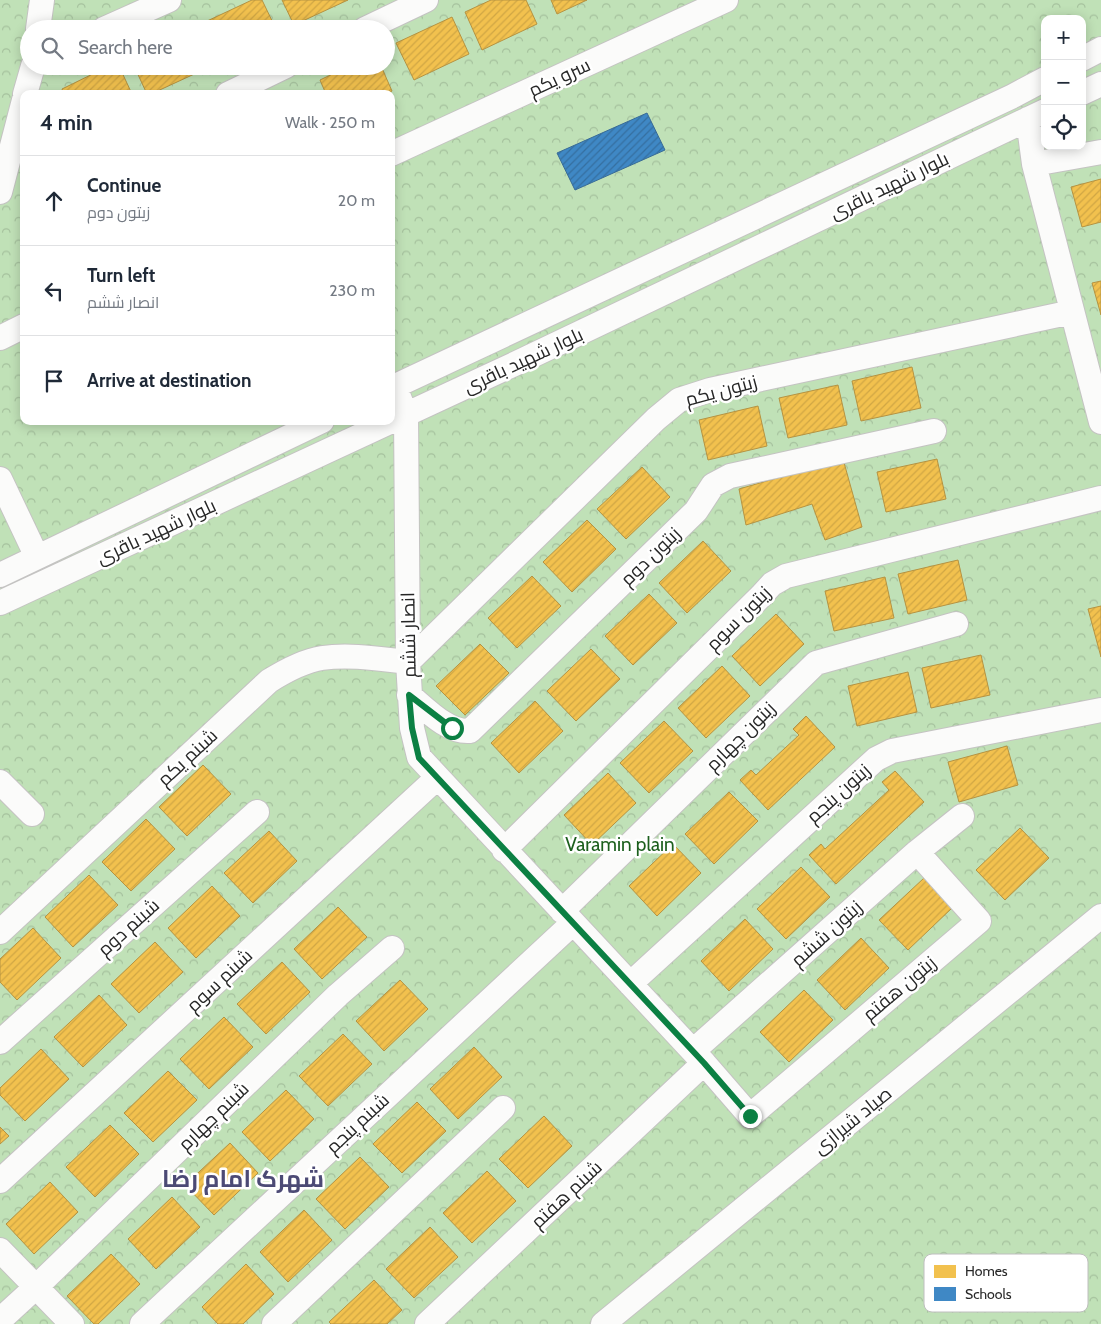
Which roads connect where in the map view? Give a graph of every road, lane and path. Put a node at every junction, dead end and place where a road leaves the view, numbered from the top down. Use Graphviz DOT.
graph roads {
  1 [pos="42,0"];
  2 [pos="169,0"];
  3 [pos="426,0"];
  4 [pos="726,0"];
  5 [pos="39,20"];
  6 [pos="124,20"];
  7 [pos="384,20"];
  8 [pos="1101,49"];
  9 [pos="1086,57"];
  10 [pos="30,75"];
  11 [pos="267,75"];
  12 [pos="1041,81"];
  13 [pos="1101,84"];
  14 [pos="26,90"];
  15 [pos="236,90"];
  16 [pos="1086,91"];
  17 [pos="1036,115"];
  18 [pos="20,122"];
  19 [pos="395,152"];
  20 [pos="1101,152"];
  21 [pos="1034,164"];
  22 [pos="9,183"];
  23 [pos="1072,312"];
  24 [pos="20,328"];
  25 [pos="0,338"];
  26 [pos="1091,342"];
  27 [pos="395,387"];
  28 [pos="395,392"];
  29 [pos="406,415"];
  30 [pos="395,420"];
  31 [pos="1101,422"];
  32 [pos="314,425"];
  33 [pos="385,425"];
  34 [pos="934,431"];
  35 [pos="0,479"];
  36 [pos="1101,498"];
  37 [pos="37,557"];
  38 [pos="0,575"];
  39 [pos="0,604"];
  40 [pos="956,624"];
  41 [pos="408,662"];
  42 [pos="409,695"];
  43 [pos="1101,710"];
  44 [pos="438,778"];
  45 [pos="0,782"];
  46 [pos="257,812"];
  47 [pos="32,814"];
  48 [pos="962,816"];
  49 [pos="504,850"];
  50 [pos="917,852"];
  51 [pos="1101,916"];
  52 [pos="567,917"];
  53 [pos="0,932"];
  54 [pos="392,948"];
  55 [pos="630,984"];
  56 [pos="0,1042"];
  57 [pos="699,1057"];
  58 [pos="503,1108"];
  59 [pos="750,1116"];
  60 [pos="0,1181"];
  61 [pos="0,1250"];
  62 [pos="36,1287"];
  63 [pos="0,1320"];
  64 [pos="72,1324"];
  65 [pos="142,1324"];
  66 [pos="274,1324"];
  67 [pos="427,1324"];
  68 [pos="603,1324"];
  1 -- 5 [label="street"];
  2 -- 6 [label="street"];
  3 -- 7 [label="street"];
  4 -- 19 [label="street, سرو یکم"];
  8 -- 9 [label="street"];
  10 -- 14 [label="street"];
  11 -- 15 [label="street"];
  12 -- 27 [label="street, بلوار شهید باقری"];
  13 -- 16 [label="street"];
  17 -- 21 [label="street"];
  17 -- 29 [label="street, بلوار شهید باقری"];
  18 -- 22 [label="street"];
  20 -- 21 [label="street"];
  21 -- 23 [label="street"];
  23 -- 26 [label="street"];
  23 -- 41 [label="street, زیتون یکم"];
  24 -- 25 [label="street"];
  26 -- 31 [label="street"];
  28 -- 29 [label="street"];
  29 -- 30 [label="street, بلوار شهید باقری"];
  29 -- 41 [label="street, انصار ششم"];
  32 -- 37 [label="street, بلوار شهید باقری"];
  33 -- 39 [label="street, بلوار شهید باقری"];
  34 -- 42 [label="street, زیتون دوم"];
  35 -- 37 [label="street"];
  36 -- 49 [label="street, زیتون سوم"];
  37 -- 38 [label="street, بلوار شهید باقری"];
  40 -- 52 [label="street, زیتون چهارم"];
  41 -- 42 [label="street, انصار ششم"];
  41 -- 53 [label="street, شبنم یکم"];
  42 -- 44 [label="street, انصار ششم"];
  43 -- 55 [label="street, زیتون پنجم"];
  44 -- 49 [label="street, انصار ششم"];
  44 -- 60 [label="street, شبنم سوم"];
  45 -- 47 [label="street"];
  46 -- 56 [label="street, شبنم دوم"];
  48 -- 50 [label="street, زیتون ششم"];
  49 -- 52 [label="street, انصار ششم"];
  50 -- 57 [label="street, زیتون ششم"];
  50 -- 59 [label="street, زیتون هفتم"];
  51 -- 68 [label="street, صیاد شیرازی"];
  52 -- 55 [label="street, انصار ششم"];
  52 -- 65 [label="street, شبنم پنجم"];
  54 -- 62 [label="street, شبنم چهارم"];
  55 -- 57 [label="street, انصار ششم"];
  57 -- 59 [label="street, انصار ششم"];
  57 -- 67 [label="street, شبنم هفتم"];
  58 -- 66 [label="street"];
  61 -- 62 [label="street"];
  62 -- 63 [label="street, شبنم چهارم"];
  62 -- 64 [label="street"];
}
